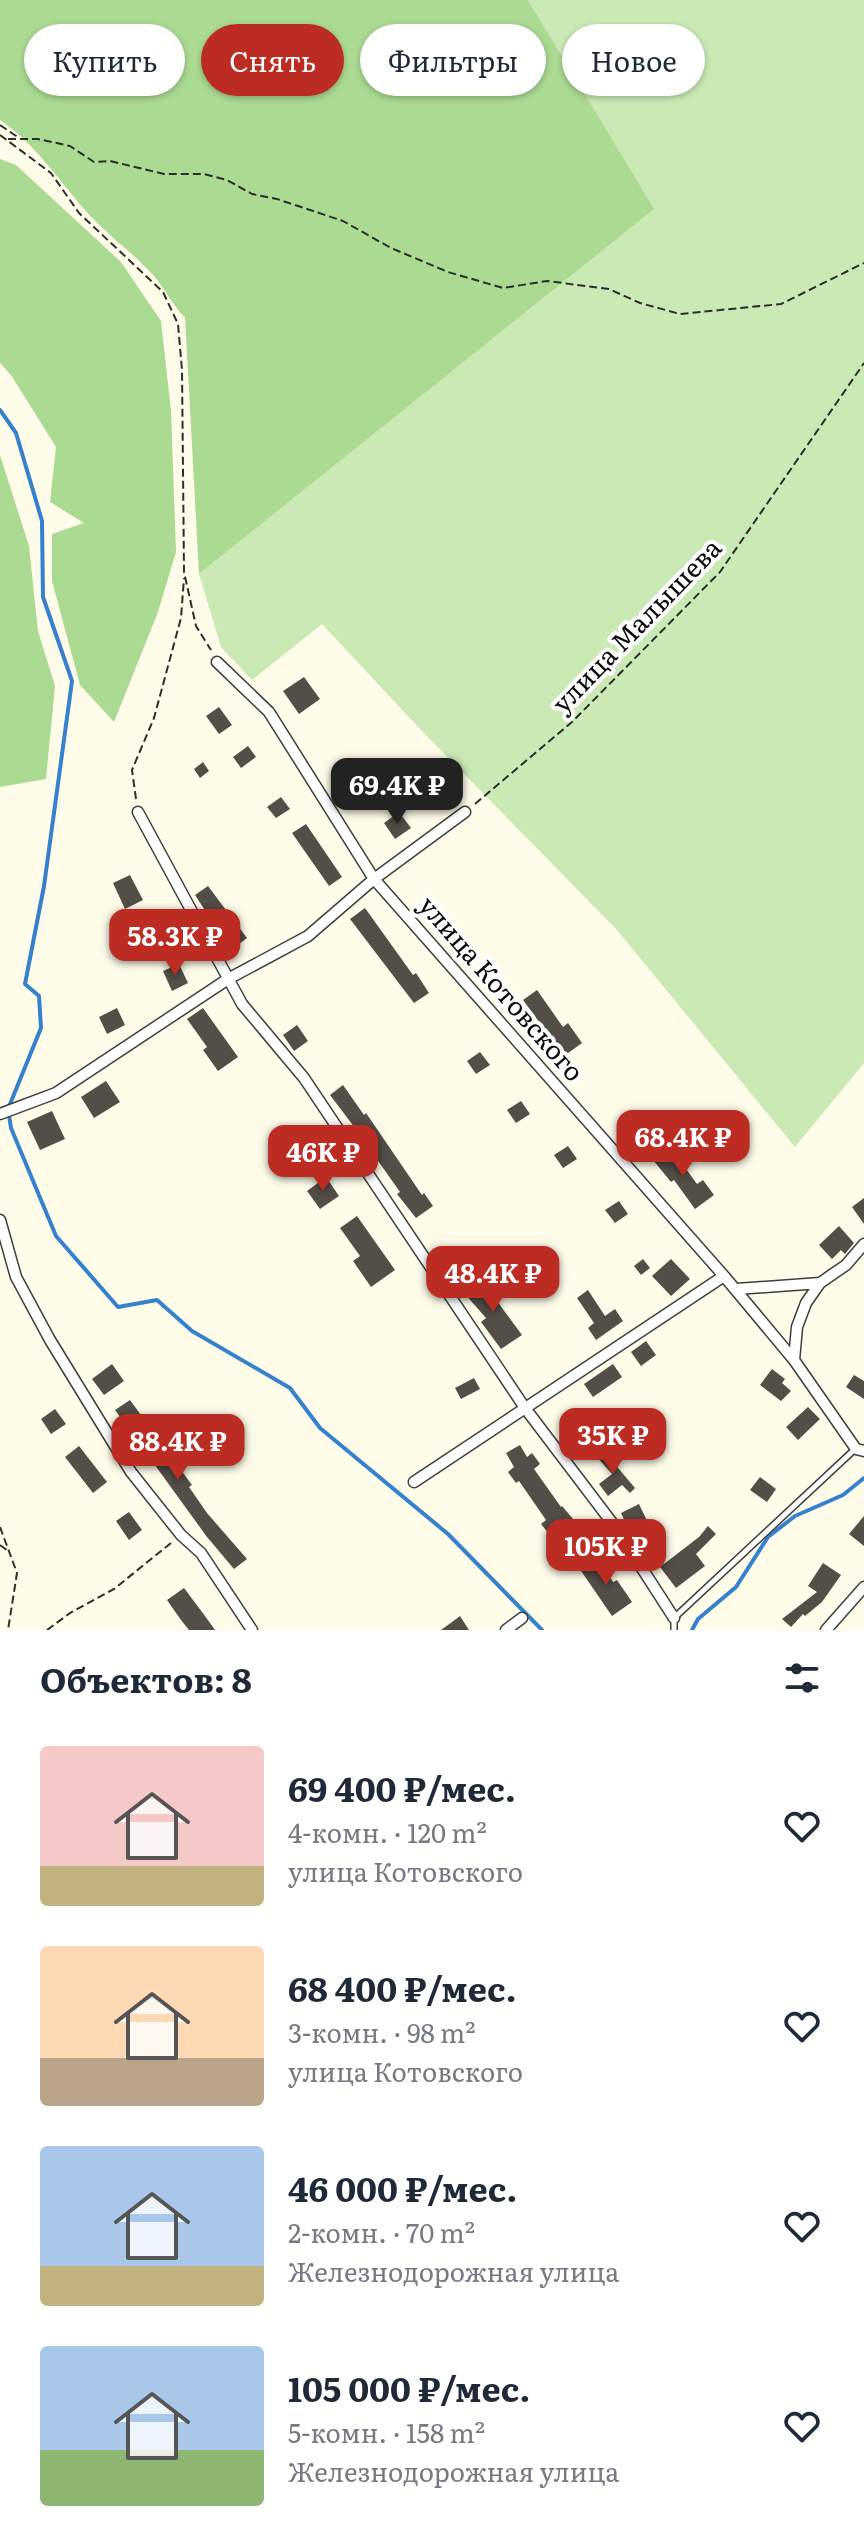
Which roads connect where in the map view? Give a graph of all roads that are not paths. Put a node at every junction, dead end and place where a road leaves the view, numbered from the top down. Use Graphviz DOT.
graph roads {
  1 [pos="217,662"];
  2 [pos="138,812"];
  3 [pos="465,812"];
  4 [pos="374,879"];
  5 [pos="228,979"];
  6 [pos="0,1114"];
  7 [pos="0,1220"];
  8 [pos="864,1244"];
  9 [pos="724,1276"];
  10 [pos="820,1283"];
  11 [pos="736,1289"];
  12 [pos="794,1360"];
  13 [pos="525,1408"];
  14 [pos="860,1450"];
  15 [pos="414,1482"];
  16 [pos="864,1587"];
  17 [pos="522,1618"];
  18 [pos="674,1624"];
  19 [pos="252,1630"];
  20 [pos="506,1630"];
  21 [pos="826,1630"];
  1 -- 4 [label="street, улица Котовского"];
  2 -- 5 [label="street"];
  3 -- 4 [label="street"];
  4 -- 5 [label="street"];
  4 -- 9 [label="street, улица Котовского"];
  5 -- 6 [label="street"];
  5 -- 13 [label="street"];
  7 -- 19 [label="street"];
  8 -- 10 [label="street"];
  9 -- 11 [label="street, улица Котовского"];
  9 -- 13 [label="street"];
  10 -- 11 [label="street"];
  10 -- 12 [label="street"];
  11 -- 12 [label="street, улица Котовского"];
  12 -- 14 [label="street, улица Котовского"];
  13 -- 15 [label="street"];
  13 -- 18 [label="street"];
  14 -- 18 [label="lane"];
  16 -- 21 [label="street"];
  17 -- 20 [label="street"];
}
